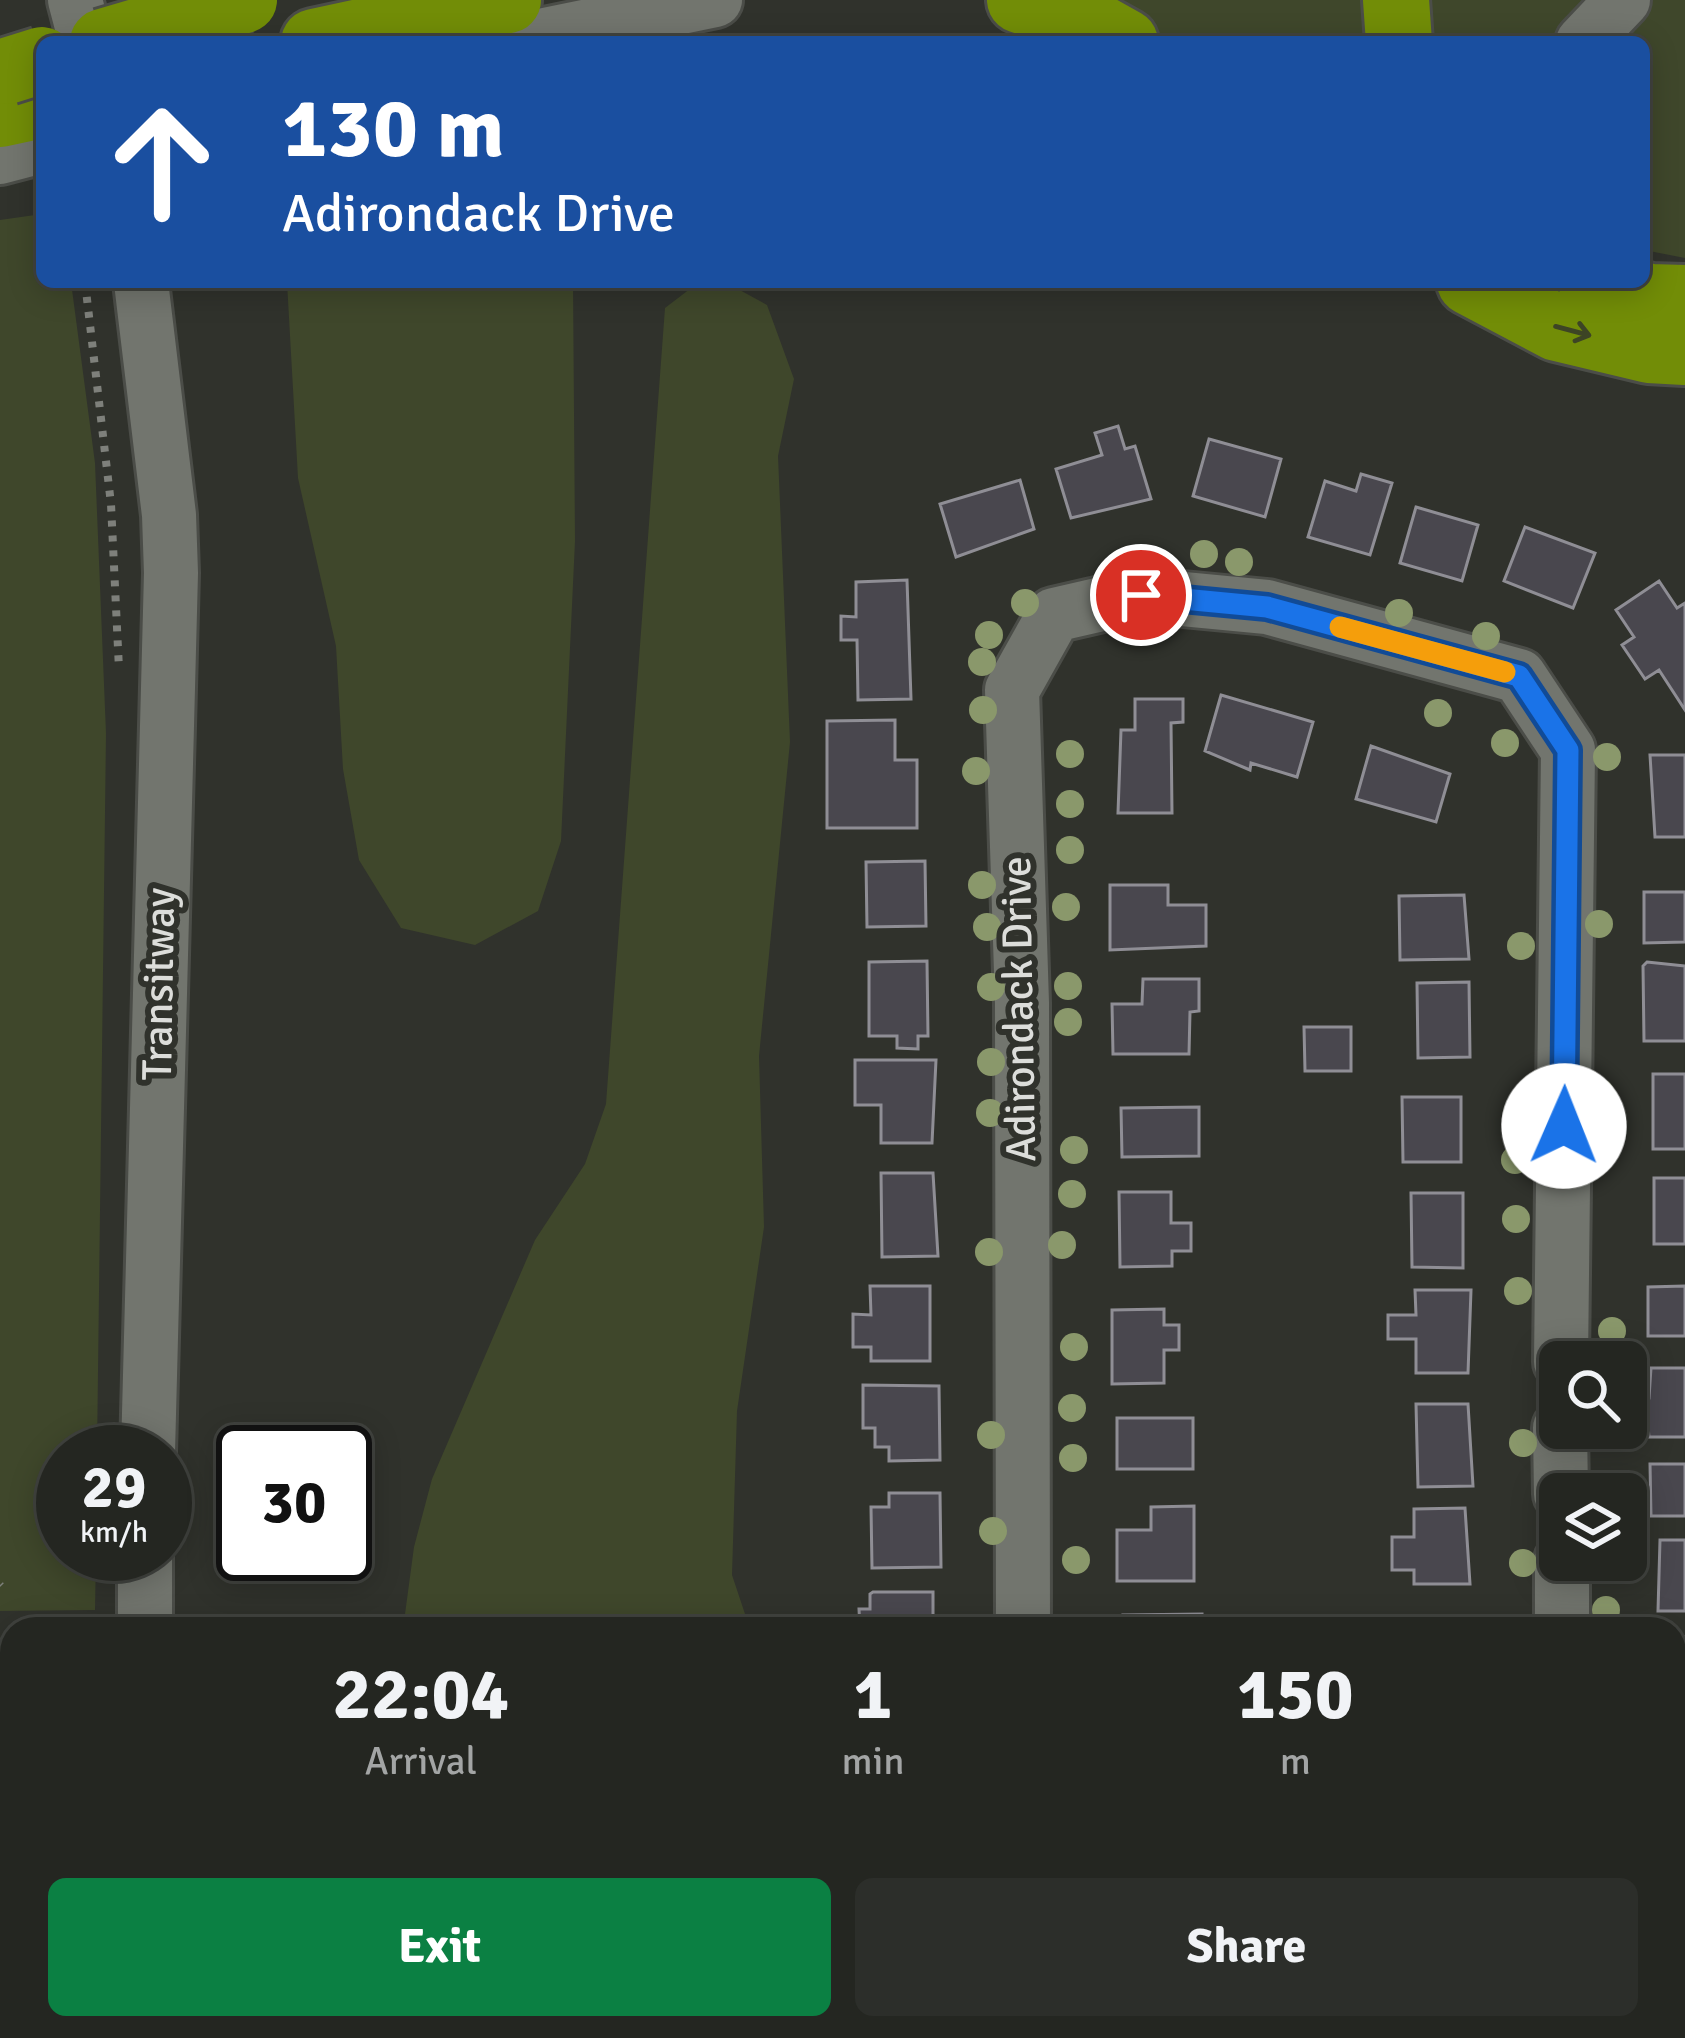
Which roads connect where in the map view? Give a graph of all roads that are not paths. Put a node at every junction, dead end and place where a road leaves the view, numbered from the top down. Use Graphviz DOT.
graph roads {
  1 [pos="75,0"];
  2 [pos="108,0"];
  3 [pos="244,0"];
  4 [pos="508,0"];
  5 [pos="715,0"];
  6 [pos="1020,0"];
  7 [pos="1396,0"];
  8 [pos="1623,0"];
  9 [pos="84,36"];
  10 [pos="117,36"];
  11 [pos="123,36"];
  12 [pos="342,36"];
  13 [pos="540,36"];
  14 [pos="1115,36"];
  15 [pos="1399,36"];
  16 [pos="1589,36"];
  17 [pos="142,288"];
  18 [pos="166,288"];
  19 [pos="1481,288"];
  20 [pos="1615,288"];
  21 [pos="1685,298"];
  22 [pos="1685,352"];
  23 [pos="169,515"];
  24 [pos="1561,1341"];
  25 [pos="149,1425"];
  26 [pos="145,1581"];
  27 [pos="1562,1581"];
  28 [pos="145,1617"];
  29 [pos="1024,1617"];
  30 [pos="1562,1617"];
  1 -- 9 [label="street"];
  2 -- 10 [label="street"];
  3 -- 11 [label="highway, bridge"];
  4 -- 12 [label="highway"];
  5 -- 13 [label="street"];
  6 -- 14 [label="highway"];
  7 -- 15 [label="highway"];
  8 -- 16 [label="street"];
  17 -- 23 [label="street, Transitway"];
  18 -- 23 [label="street, Transitway"];
  19 -- 22 [label="highway, one-way"];
  20 -- 21 [label="highway"];
  23 -- 25 [label="street, Transitway"];
  24 -- 29 [label="street, Adirondack Drive"];
  26 -- 28 [label="street"];
  27 -- 30 [label="street"];
}
